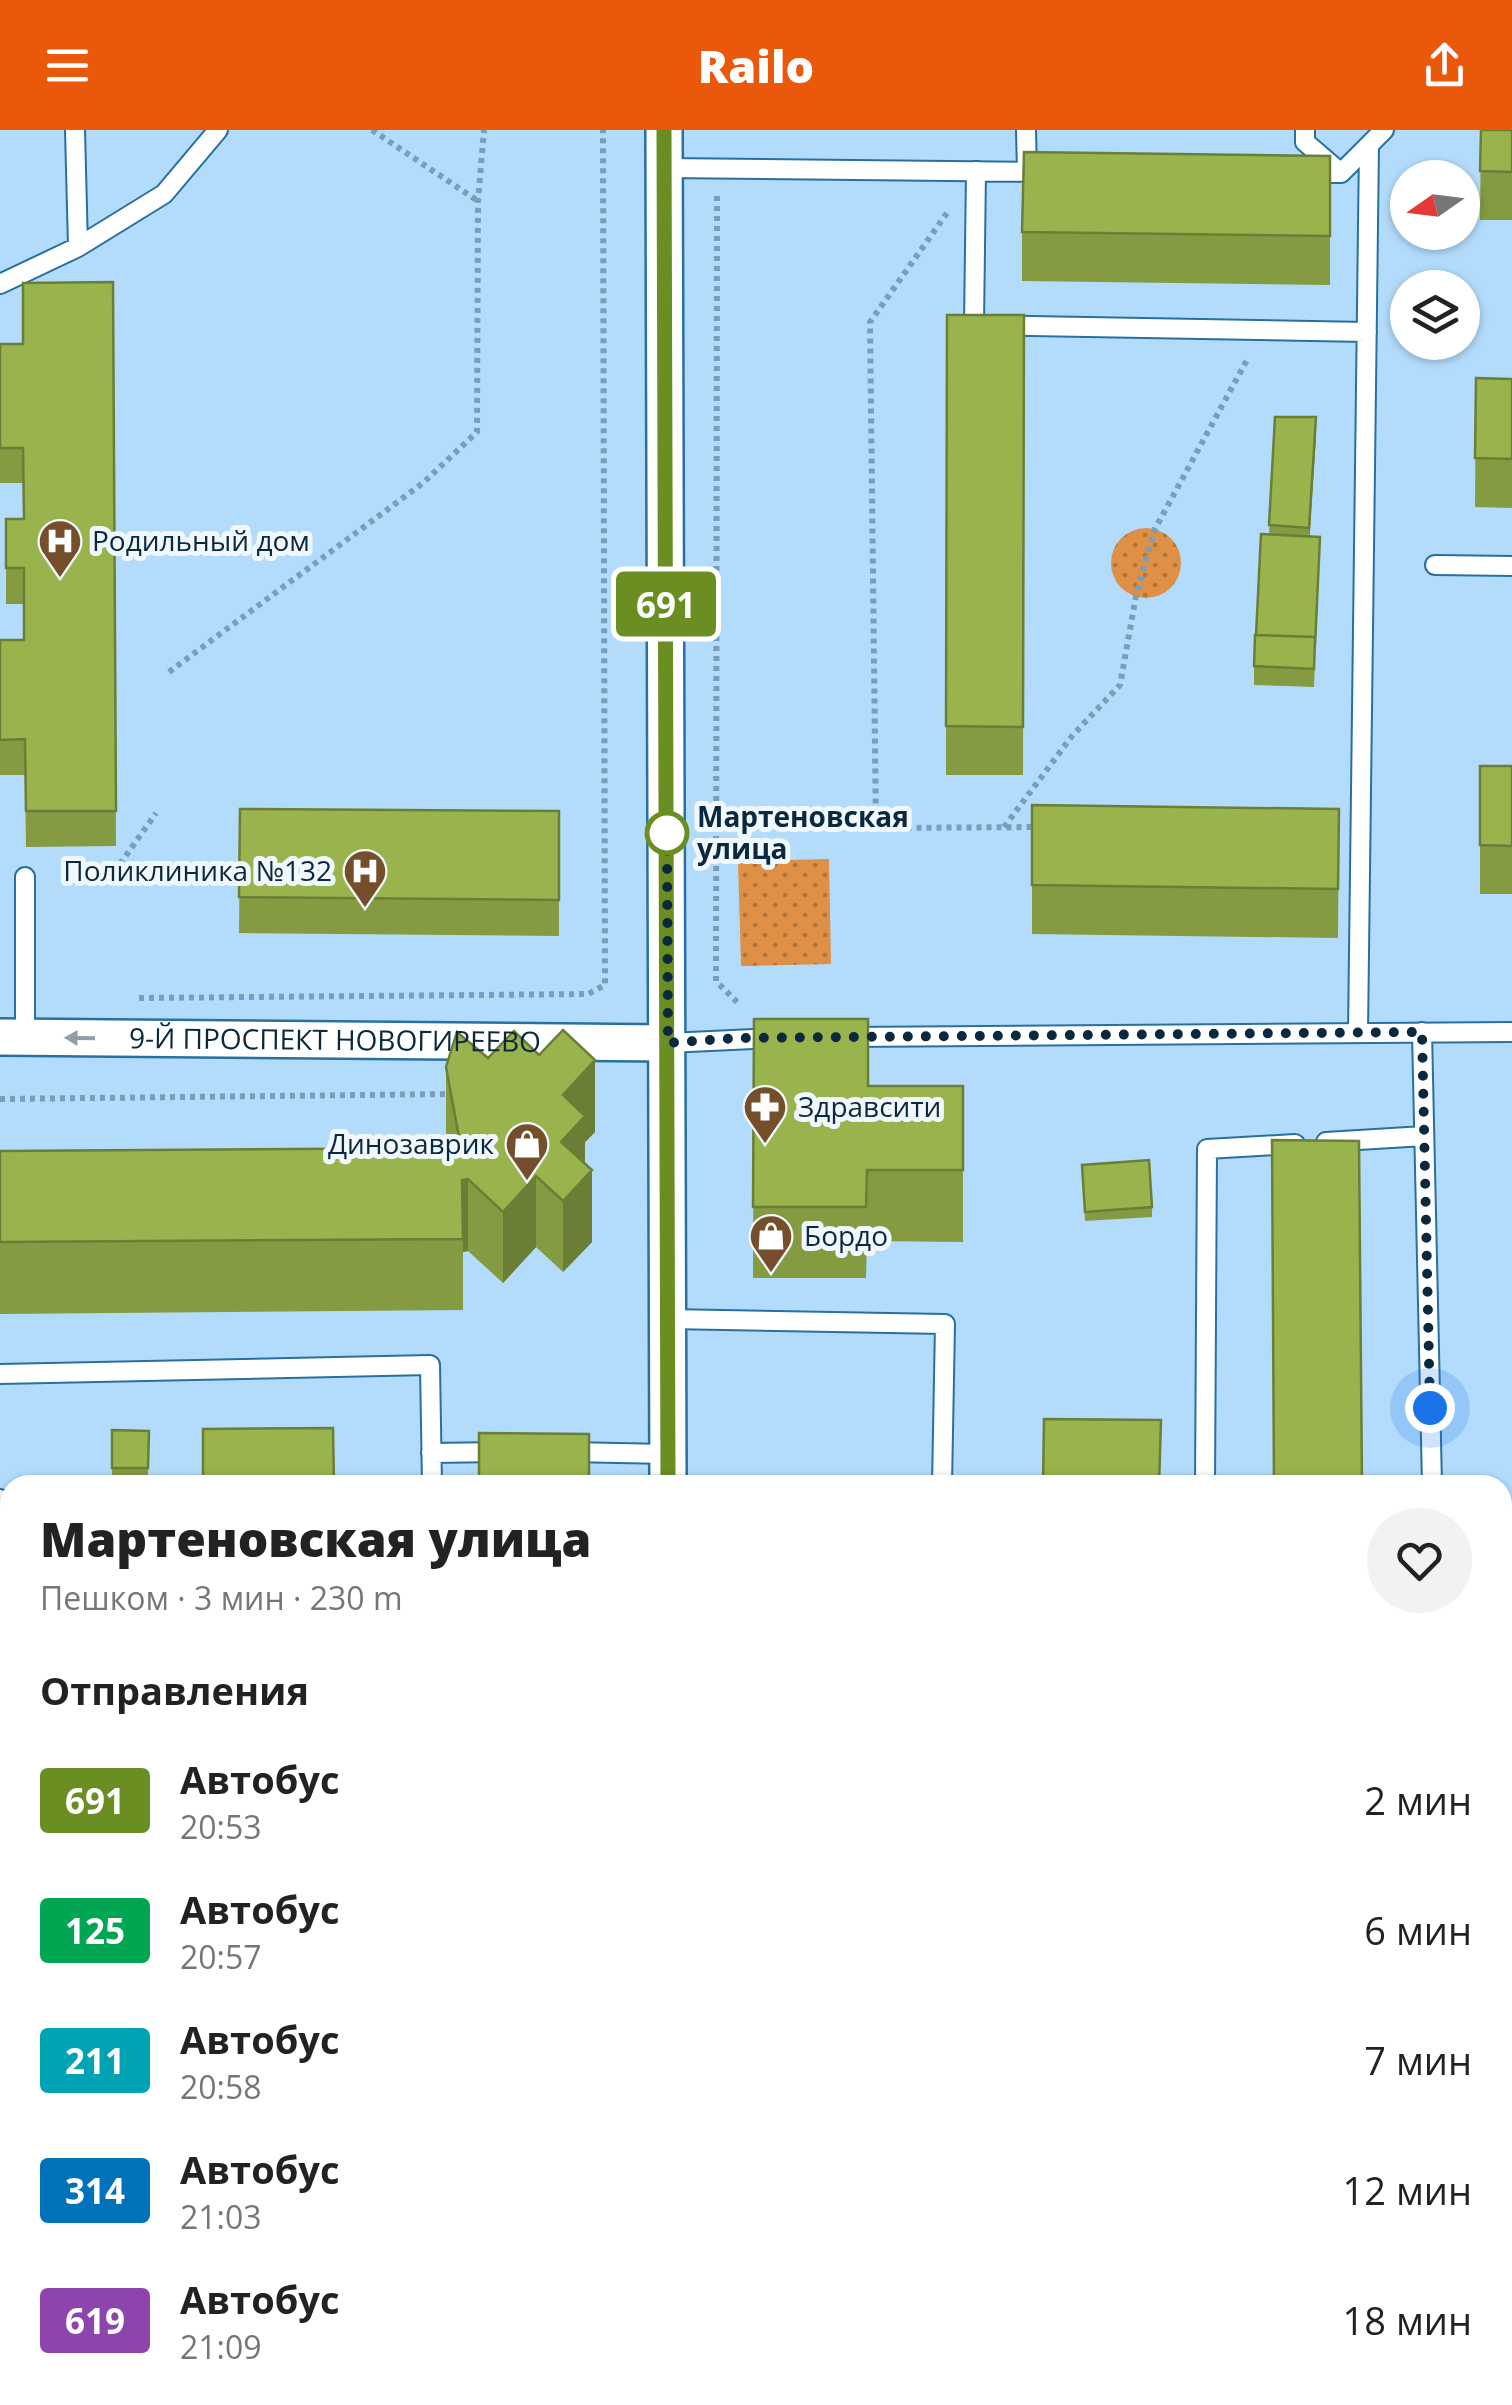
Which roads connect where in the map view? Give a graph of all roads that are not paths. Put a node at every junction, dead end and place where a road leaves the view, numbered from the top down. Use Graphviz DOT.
graph roads {
  1 [pos="75,130"];
  2 [pos="218,130"];
  3 [pos="664,130"];
  4 [pos="1026,130"];
  5 [pos="1305,130"];
  6 [pos="1384,130"];
  7 [pos="1369,145"];
  8 [pos="664,168"];
  9 [pos="976,171"];
  10 [pos="1027,172"];
  11 [pos="1066,172"];
  12 [pos="1282,173"];
  13 [pos="1341,173"];
  14 [pos="78,247"];
  15 [pos="0,284"];
  16 [pos="1367,332"];
  17 [pos="1435,564"];
  18 [pos="1512,566"];
  19 [pos="25,876"];
  20 [pos="1422,1032"];
  21 [pos="1512,1032"];
  22 [pos="1358,1033"];
  23 [pos="13,1037"];
  24 [pos="799,1038"];
  25 [pos="839,1038"];
  26 [pos="668,1043"];
  27 [pos="1424,1136"];
  28 [pos="668,1319"];
  29 [pos="0,1374"];
  30 [pos="531,1452"];
  31 [pos="550,1452"];
  32 [pos="431,1453"];
  33 [pos="668,1469"];
  34 [pos="432,1475"];
  35 [pos="942,1475"];
  36 [pos="1206,1475"];
  37 [pos="1432,1475"];
  1 -- 14 [label="lane"];
  2 -- 14 [label="lane"];
  3 -- 8 [label="street"];
  4 -- 10 [label="lane"];
  5 -- 13 [label="lane"];
  6 -- 7 [label="lane"];
  7 -- 13 [label="lane"];
  7 -- 16 [label="lane"];
  8 -- 9 [label="lane"];
  8 -- 26 [label="street"];
  9 -- 10 [label="lane"];
  9 -- 16 [label="lane"];
  10 -- 11 [label="lane"];
  12 -- 13 [label="lane"];
  14 -- 15 [label="lane"];
  16 -- 22 [label="lane"];
  17 -- 18 [label="lane"];
  19 -- 23 [label="lane"];
  20 -- 21 [label="lane"];
  20 -- 22 [label="lane"];
  20 -- 27 [label="lane"];
  22 -- 25 [label="lane"];
  26 -- 23 [label="street, 9-Й ПРОСПЕКТ НОВОГИРЕЕВО, one-way"];
  24 -- 26 [label="lane"];
  26 -- 28 [label="street"];
  27 -- 36 [label="lane"];
  27 -- 37 [label="lane"];
  28 -- 33 [label="street"];
  28 -- 35 [label="lane"];
  29 -- 32 [label="lane"];
  30 -- 32 [label="lane"];
  31 -- 33 [label="lane"];
  32 -- 34 [label="lane"];
}
